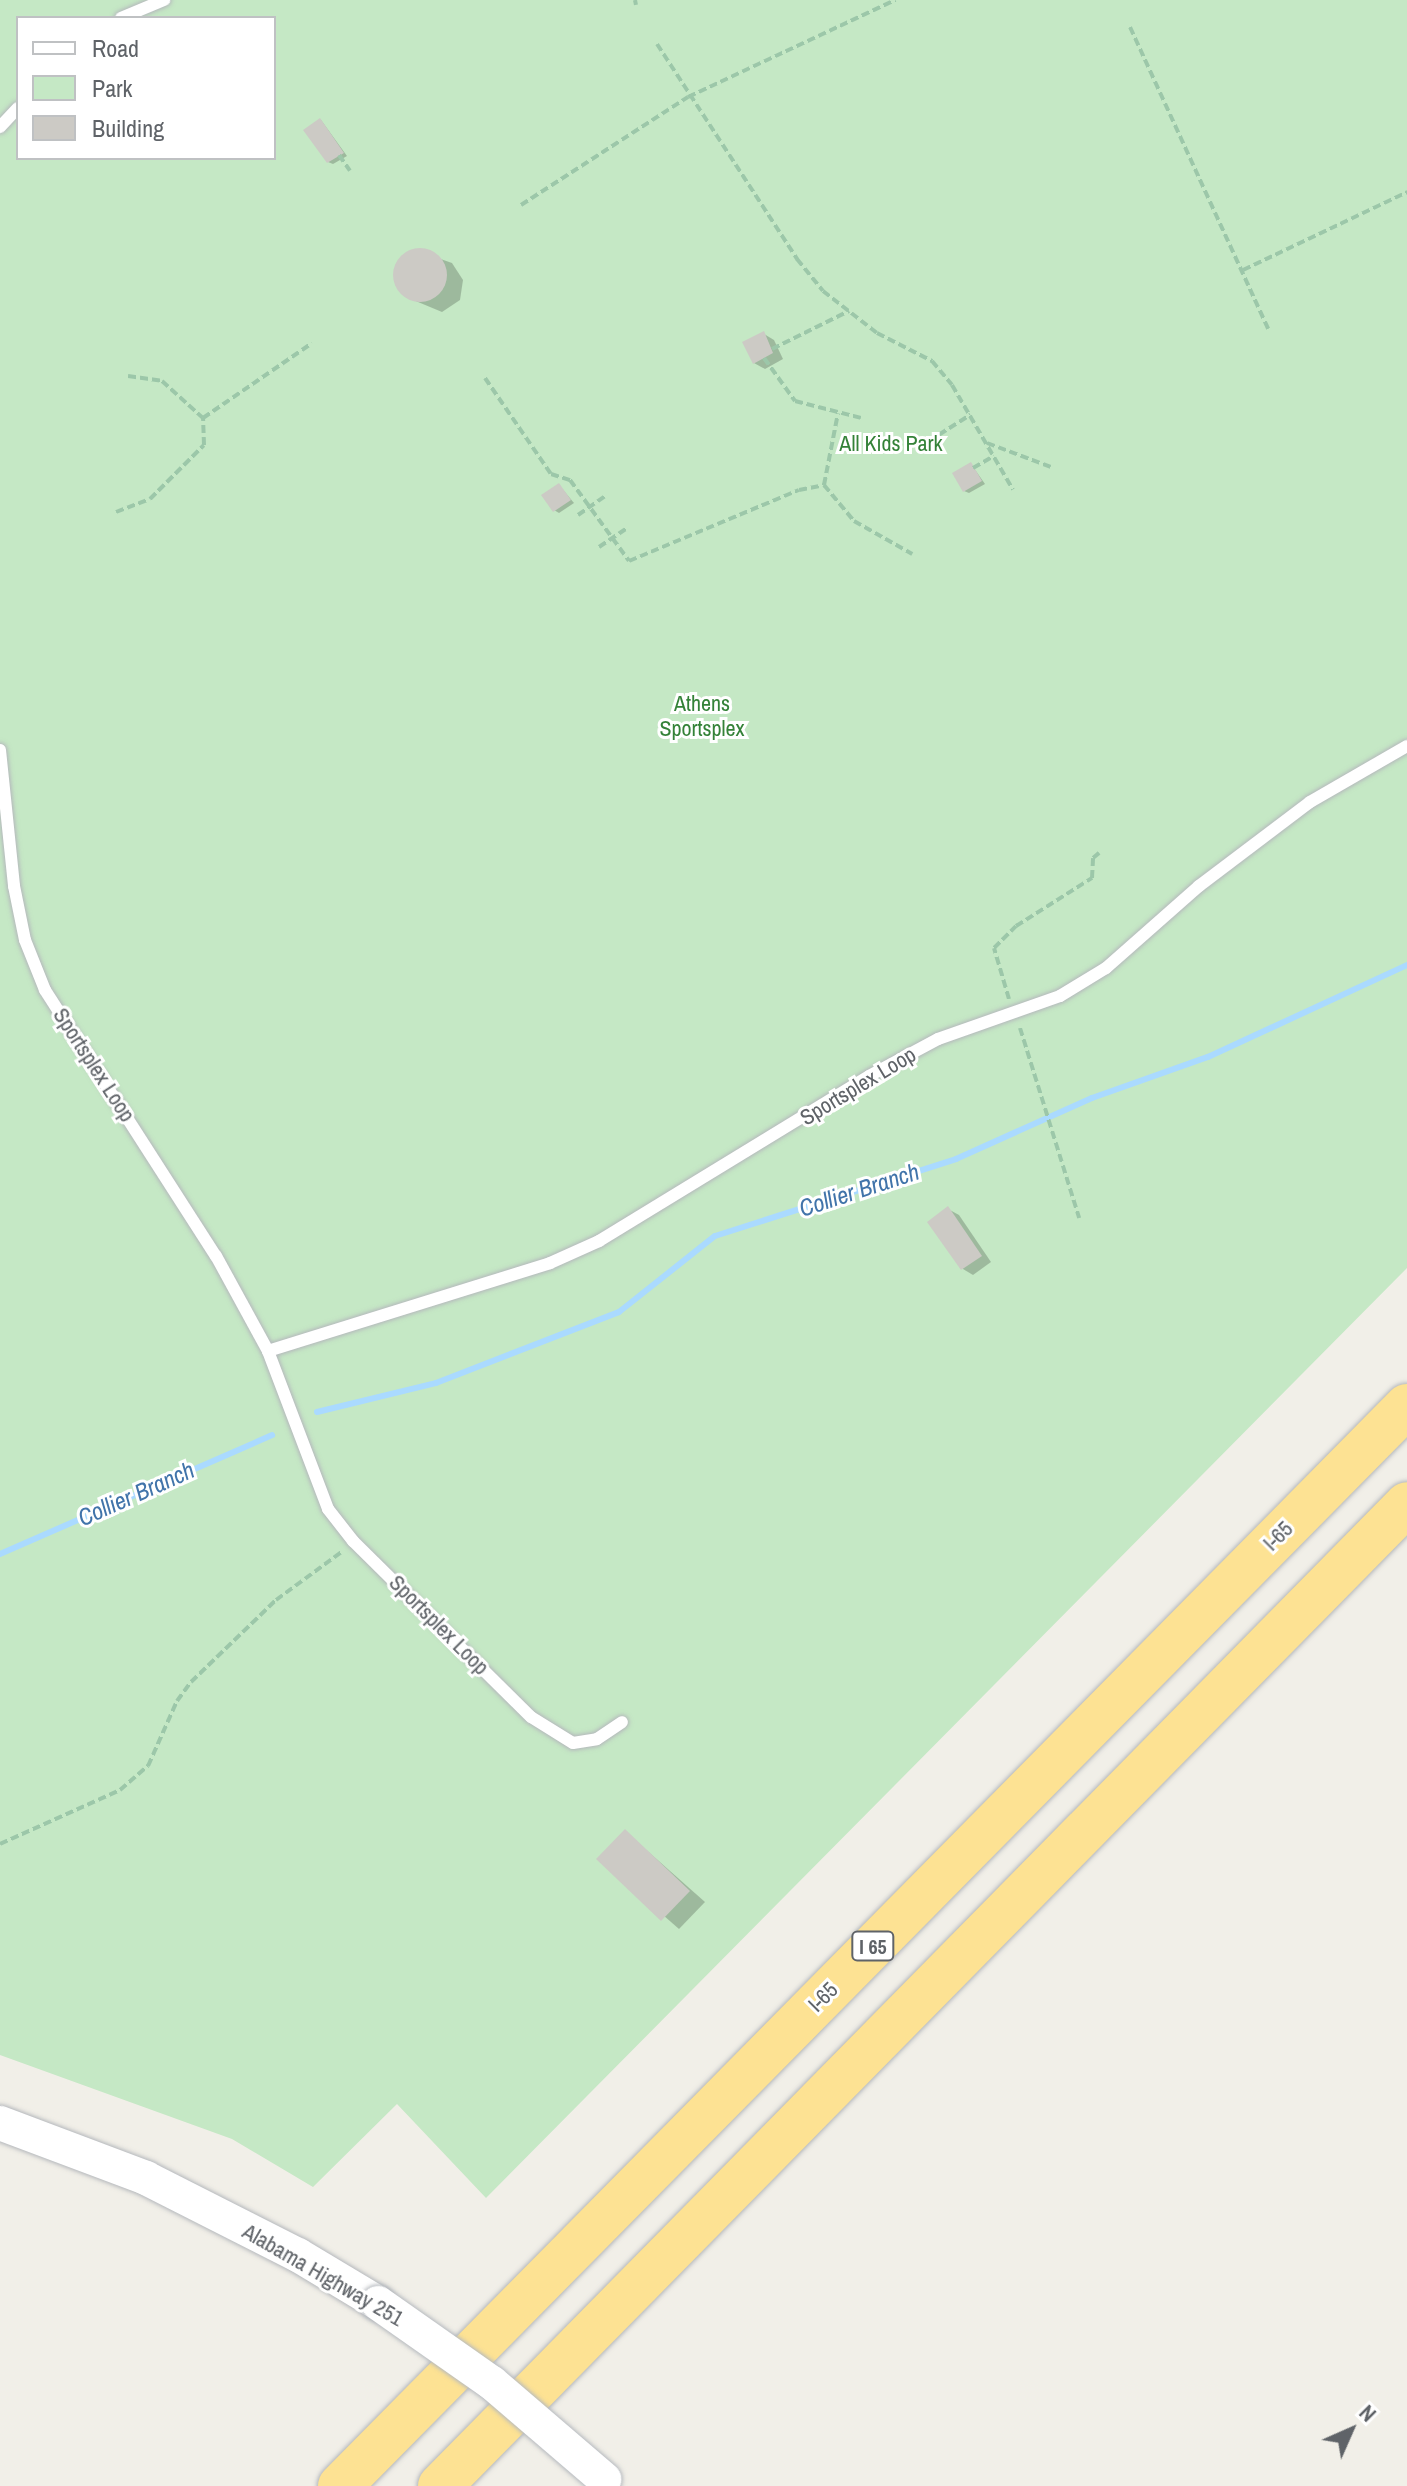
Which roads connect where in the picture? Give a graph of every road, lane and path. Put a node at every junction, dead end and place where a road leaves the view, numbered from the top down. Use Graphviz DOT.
graph roads {
  1 [pos="164,0"];
  2 [pos="895,0"];
  3 [pos="126,16"];
  4 [pos="1130,27"];
  5 [pos="657,44"];
  6 [pos="688,97"];
  7 [pos="16,110"];
  8 [pos="0,127"];
  9 [pos="339,155"];
  10 [pos="350,171"];
  11 [pos="1407,192"];
  12 [pos="521,205"];
  13 [pos="1242,270"];
  14 [pos="849,311"];
  15 [pos="1268,329"];
  16 [pos="312,343"];
  17 [pos="772,349"];
  18 [pos="764,358"];
  19 [pos="128,376"];
  20 [pos="485,378"];
  21 [pos="838,413"];
  22 [pos="970,415"];
  23 [pos="203,418"];
  24 [pos="861,418"];
  25 [pos="929,441"];
  26 [pos="987,443"];
  27 [pos="994,456"];
  28 [pos="1051,467"];
  29 [pos="973,468"];
  30 [pos="824,485"];
  31 [pos="1013,490"];
  32 [pos="605,496"];
  33 [pos="590,507"];
  34 [pos="116,512"];
  35 [pos="578,515"];
  36 [pos="627,528"];
  37 [pos="613,538"];
  38 [pos="599,547"];
  39 [pos="912,554"];
  40 [pos="1407,746"];
  41 [pos="0,750"];
  42 [pos="1099,853"];
  43 [pos="1010,1001"];
  44 [pos="1019,1026"];
  45 [pos="1079,1218"];
  46 [pos="268,1351"];
  47 [pos="1407,1406"];
  48 [pos="1407,1504"];
  49 [pos="341,1553"];
  50 [pos="622,1722"];
  51 [pos="0,1844"];
  52 [pos="0,2123"];
  53 [pos="607,2482"];
  54 [pos="340,2486"];
  55 [pos="440,2486"];
  1 -- 3 [label="lane"];
  2 -- 6 [label="path"];
  4 -- 13 [label="path"];
  5 -- 6 [label="path"];
  6 -- 12 [label="path"];
  6 -- 14 [label="path"];
  7 -- 8 [label="lane"];
  9 -- 10 [label="path"];
  11 -- 13 [label="path"];
  13 -- 15 [label="path"];
  14 -- 17 [label="path"];
  14 -- 22 [label="path"];
  16 -- 23 [label="path"];
  18 -- 21 [label="path"];
  19 -- 23 [label="path"];
  20 -- 33 [label="path"];
  21 -- 24 [label="path"];
  21 -- 30 [label="path"];
  22 -- 25 [label="path"];
  22 -- 26 [label="path"];
  23 -- 34 [label="path"];
  26 -- 27 [label="path"];
  26 -- 28 [label="path"];
  27 -- 29 [label="path"];
  27 -- 31 [label="path"];
  30 -- 37 [label="path"];
  30 -- 39 [label="path"];
  32 -- 33 [label="path"];
  33 -- 35 [label="path"];
  33 -- 37 [label="path"];
  36 -- 37 [label="path"];
  37 -- 38 [label="path"];
  40 -- 46 [label="lane, Sportsplex Loop"];
  41 -- 46 [label="lane, Sportsplex Loop"];
  42 -- 43 [label="path"];
  44 -- 45 [label="path"];
  46 -- 50 [label="lane, Sportsplex Loop"];
  47 -- 54 [label="highway, I-65 / I 65"];
  48 -- 55 [label="highway"];
  49 -- 51 [label="path"];
  52 -- 53 [label="main road, Alabama Highway 251, bridge"];
}
